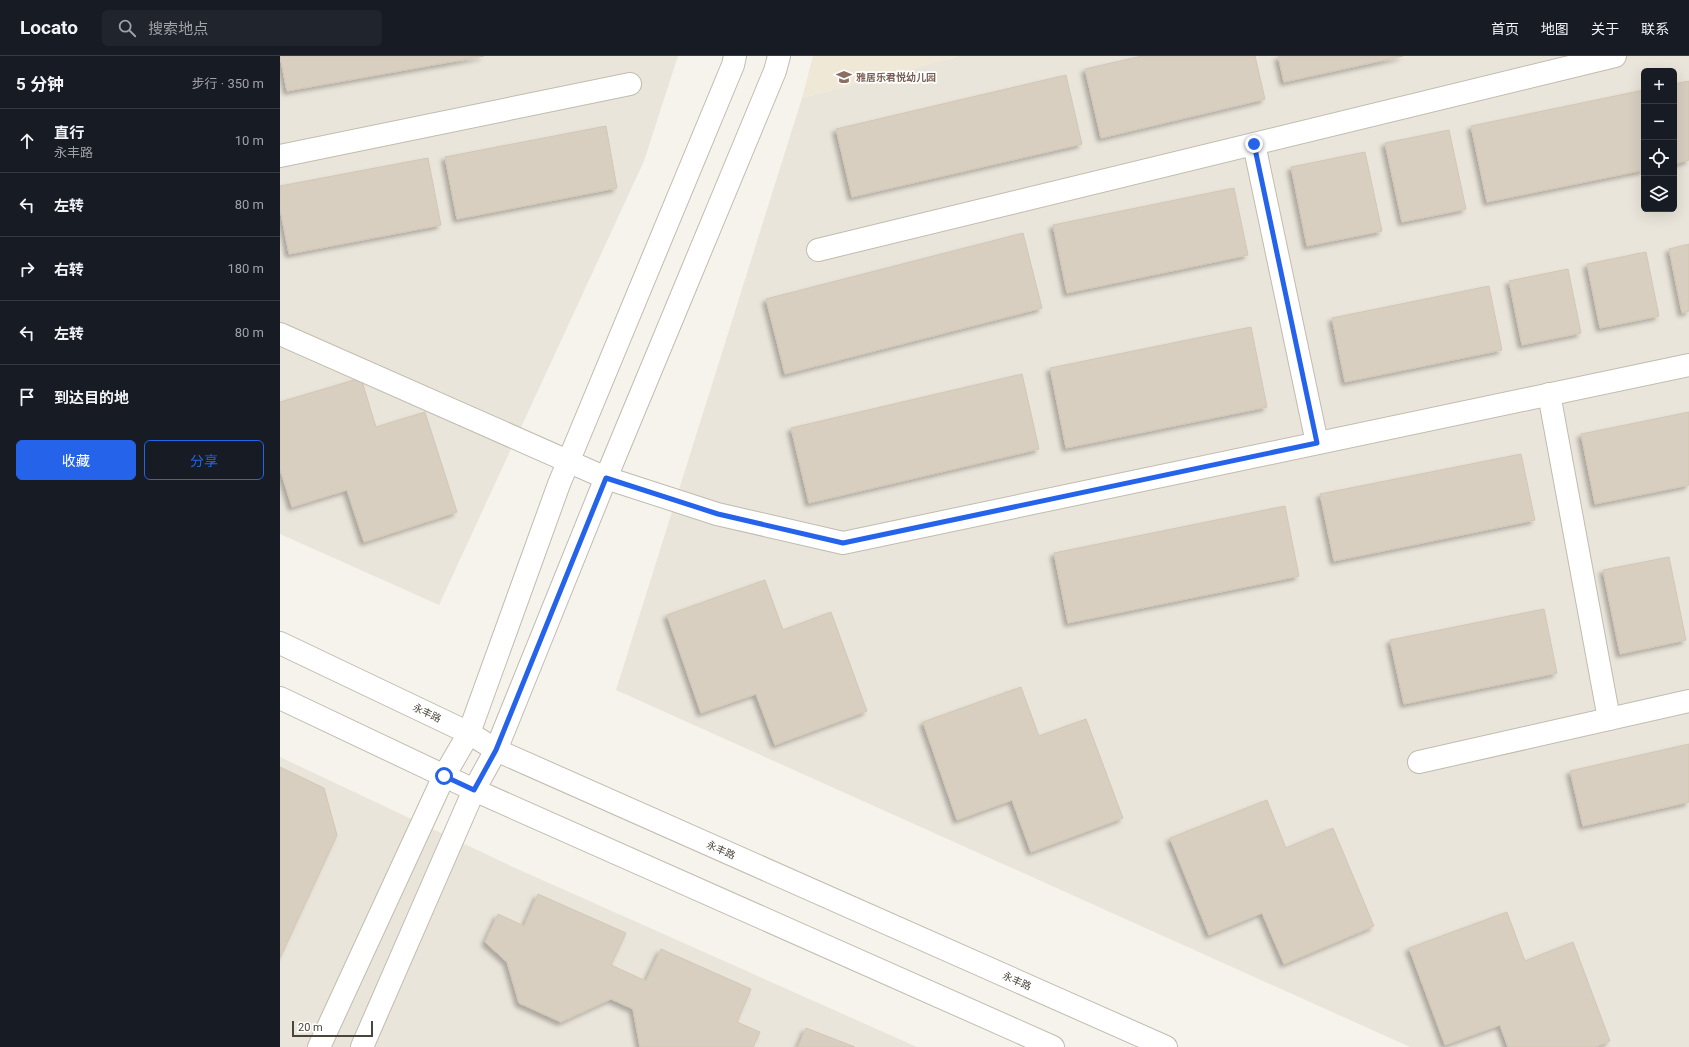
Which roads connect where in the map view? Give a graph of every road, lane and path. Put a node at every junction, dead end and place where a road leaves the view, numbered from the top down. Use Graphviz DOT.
graph roads {
  1 [pos="735,56"];
  2 [pos="779,56"];
  3 [pos="1614,56"];
  4 [pos="630,84"];
  5 [pos="1254,144"];
  6 [pos="280,156"];
  7 [pos="818,250"];
  8 [pos="280,334"];
  9 [pos="1689,365"];
  10 [pos="1549,394"];
  11 [pos="1317,443"];
  12 [pos="569,462"];
  13 [pos="606,478"];
  14 [pos="280,643"];
  15 [pos="280,698"];
  16 [pos="1689,700"];
  17 [pos="1609,719"];
  18 [pos="469,733"];
  19 [pos="496,750"];
  20 [pos="1419,762"];
  21 [pos="444,776"];
  22 [pos="474,790"];
  23 [pos="319,1047"];
  24 [pos="362,1047"];
  25 [pos="1053,1047"];
  26 [pos="1166,1047"];
  1 -- 12 [label="street"];
  2 -- 13 [label="street"];
  3 -- 5 [label="street"];
  4 -- 6 [label="street"];
  5 -- 7 [label="street"];
  5 -- 11 [label="street"];
  8 -- 12 [label="street"];
  9 -- 10 [label="street"];
  10 -- 11 [label="street"];
  10 -- 17 [label="street"];
  11 -- 13 [label="street"];
  12 -- 13 [label="street"];
  12 -- 18 [label="street"];
  13 -- 19 [label="street"];
  14 -- 18 [label="street, 永丰路"];
  15 -- 21 [label="street"];
  16 -- 17 [label="street"];
  17 -- 20 [label="street"];
  18 -- 19 [label="street, 永丰路"];
  18 -- 21 [label="street"];
  19 -- 22 [label="street"];
  19 -- 26 [label="street, 永丰路"];
  21 -- 22 [label="street"];
  21 -- 23 [label="street"];
  22 -- 24 [label="street"];
  22 -- 25 [label="street"];
}
